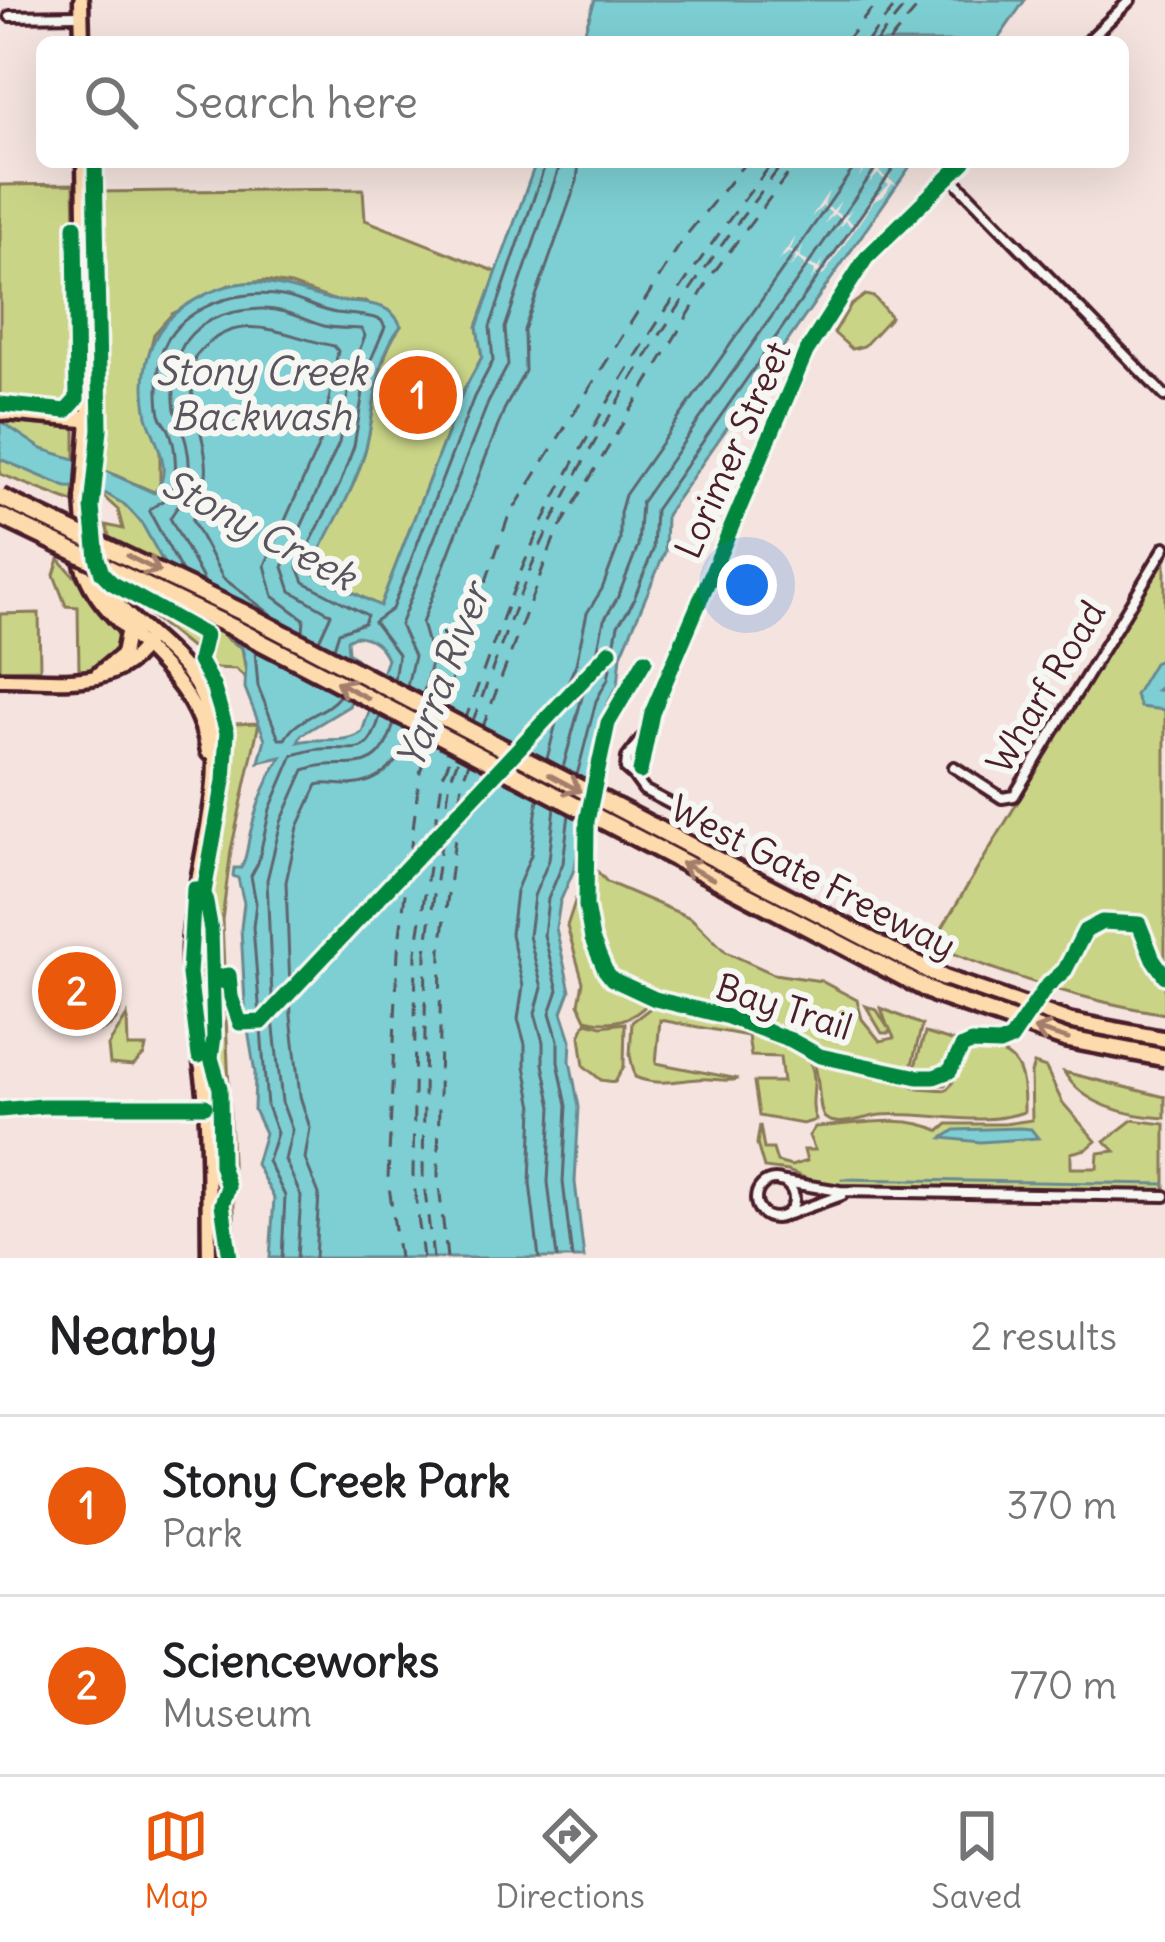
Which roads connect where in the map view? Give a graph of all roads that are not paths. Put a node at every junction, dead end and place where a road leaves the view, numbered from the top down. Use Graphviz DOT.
graph roads {
  1 [pos="1130,0"];
  2 [pos="81,8"];
  3 [pos="10,16"];
  4 [pos="1093,36"];
  5 [pos="84,168"];
  6 [pos="958,168"];
  7 [pos="950,176"];
  8 [pos="1165,396"];
  9 [pos="4,411"];
  10 [pos="89,419"];
  11 [pos="84,493"];
  12 [pos="0,497"];
  13 [pos="0,517"];
  14 [pos="1165,548"];
  15 [pos="128,628"];
  16 [pos="146,640"];
  17 [pos="134,661"];
  18 [pos="94,675"];
  19 [pos="0,679"];
  20 [pos="186,691"];
  21 [pos="645,734"];
  22 [pos="954,767"];
  23 [pos="638,772"];
  24 [pos="210,799"];
  25 [pos="736,838"];
  26 [pos="1165,1040"];
  27 [pos="1165,1058"];
  28 [pos="206,1106"];
  29 [pos="0,1110"];
  30 [pos="779,1181"];
  31 [pos="862,1192"];
  32 [pos="1165,1196"];
  33 [pos="781,1217"];
  34 [pos="209,1258"];
  1 -- 4 [label="street"];
  2 -- 3 [label="street"];
  5 -- 10 [label="main road"];
  6 -- 7 [label="street, Lorimer Street"];
  7 -- 8 [label="street"];
  7 -- 21 [label="street, Lorimer Street"];
  9 -- 10 [label="highway"];
  10 -- 11 [label="main road"];
  11 -- 15 [label="main road"];
  11 -- 16 [label="main road"];
  12 -- 26 [label="highway, West Gate Freeway, one-way, bridge"];
  27 -- 13 [label="highway, West Gate Freeway, one-way, bridge"];
  14 -- 22 [label="street, Wharf Road"];
  15 -- 16 [label="main road"];
  15 -- 18 [label="main road"];
  16 -- 17 [label="main road"];
  16 -- 18 [label="main road"];
  16 -- 20 [label="main road"];
  16 -- 24 [label="main road"];
  17 -- 18 [label="main road"];
  17 -- 20 [label="main road"];
  18 -- 19 [label="main road"];
  20 -- 24 [label="main road"];
  21 -- 23 [label="street, Lorimer Street"];
  21 -- 23 [label="street, Lorimer Street"];
  23 -- 25 [label="street"];
  24 -- 28 [label="main road"];
  28 -- 29 [label="street"];
  28 -- 34 [label="main road"];
  30 -- 31 [label="street"];
  30 -- 33 [label="street"];
  30 -- 33 [label="street"];
  31 -- 32 [label="street"];
  31 -- 33 [label="street"];
}
